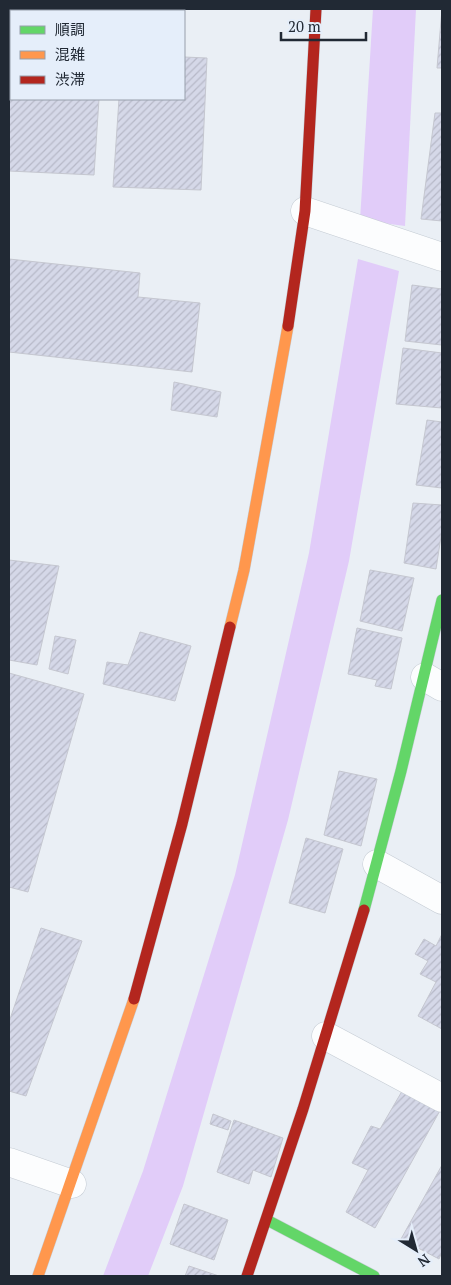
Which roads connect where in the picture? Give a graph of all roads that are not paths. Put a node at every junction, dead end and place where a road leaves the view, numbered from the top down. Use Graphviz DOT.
graph roads {
  1 [pos="316,9"];
  2 [pos="305,211"];
  3 [pos="442,257"];
  4 [pos="442,600"];
  5 [pos="434,682"];
  6 [pos="377,864"];
  7 [pos="442,900"];
  8 [pos="326,1036"];
  9 [pos="442,1098"];
  10 [pos="9,1162"];
  11 [pos="72,1184"];
  12 [pos="267,1220"];
  13 [pos="38,1276"];
  14 [pos="247,1276"];
  15 [pos="374,1276"];
  1 -- 2 [label="street"];
  2 -- 3 [label="street"];
  2 -- 11 [label="street"];
  4 -- 5 [label="street"];
  5 -- 6 [label="street"];
  6 -- 7 [label="street"];
  6 -- 8 [label="street"];
  8 -- 9 [label="street"];
  8 -- 12 [label="street"];
  10 -- 11 [label="street"];
  11 -- 13 [label="street"];
  12 -- 14 [label="street"];
  12 -- 15 [label="street"];
}
